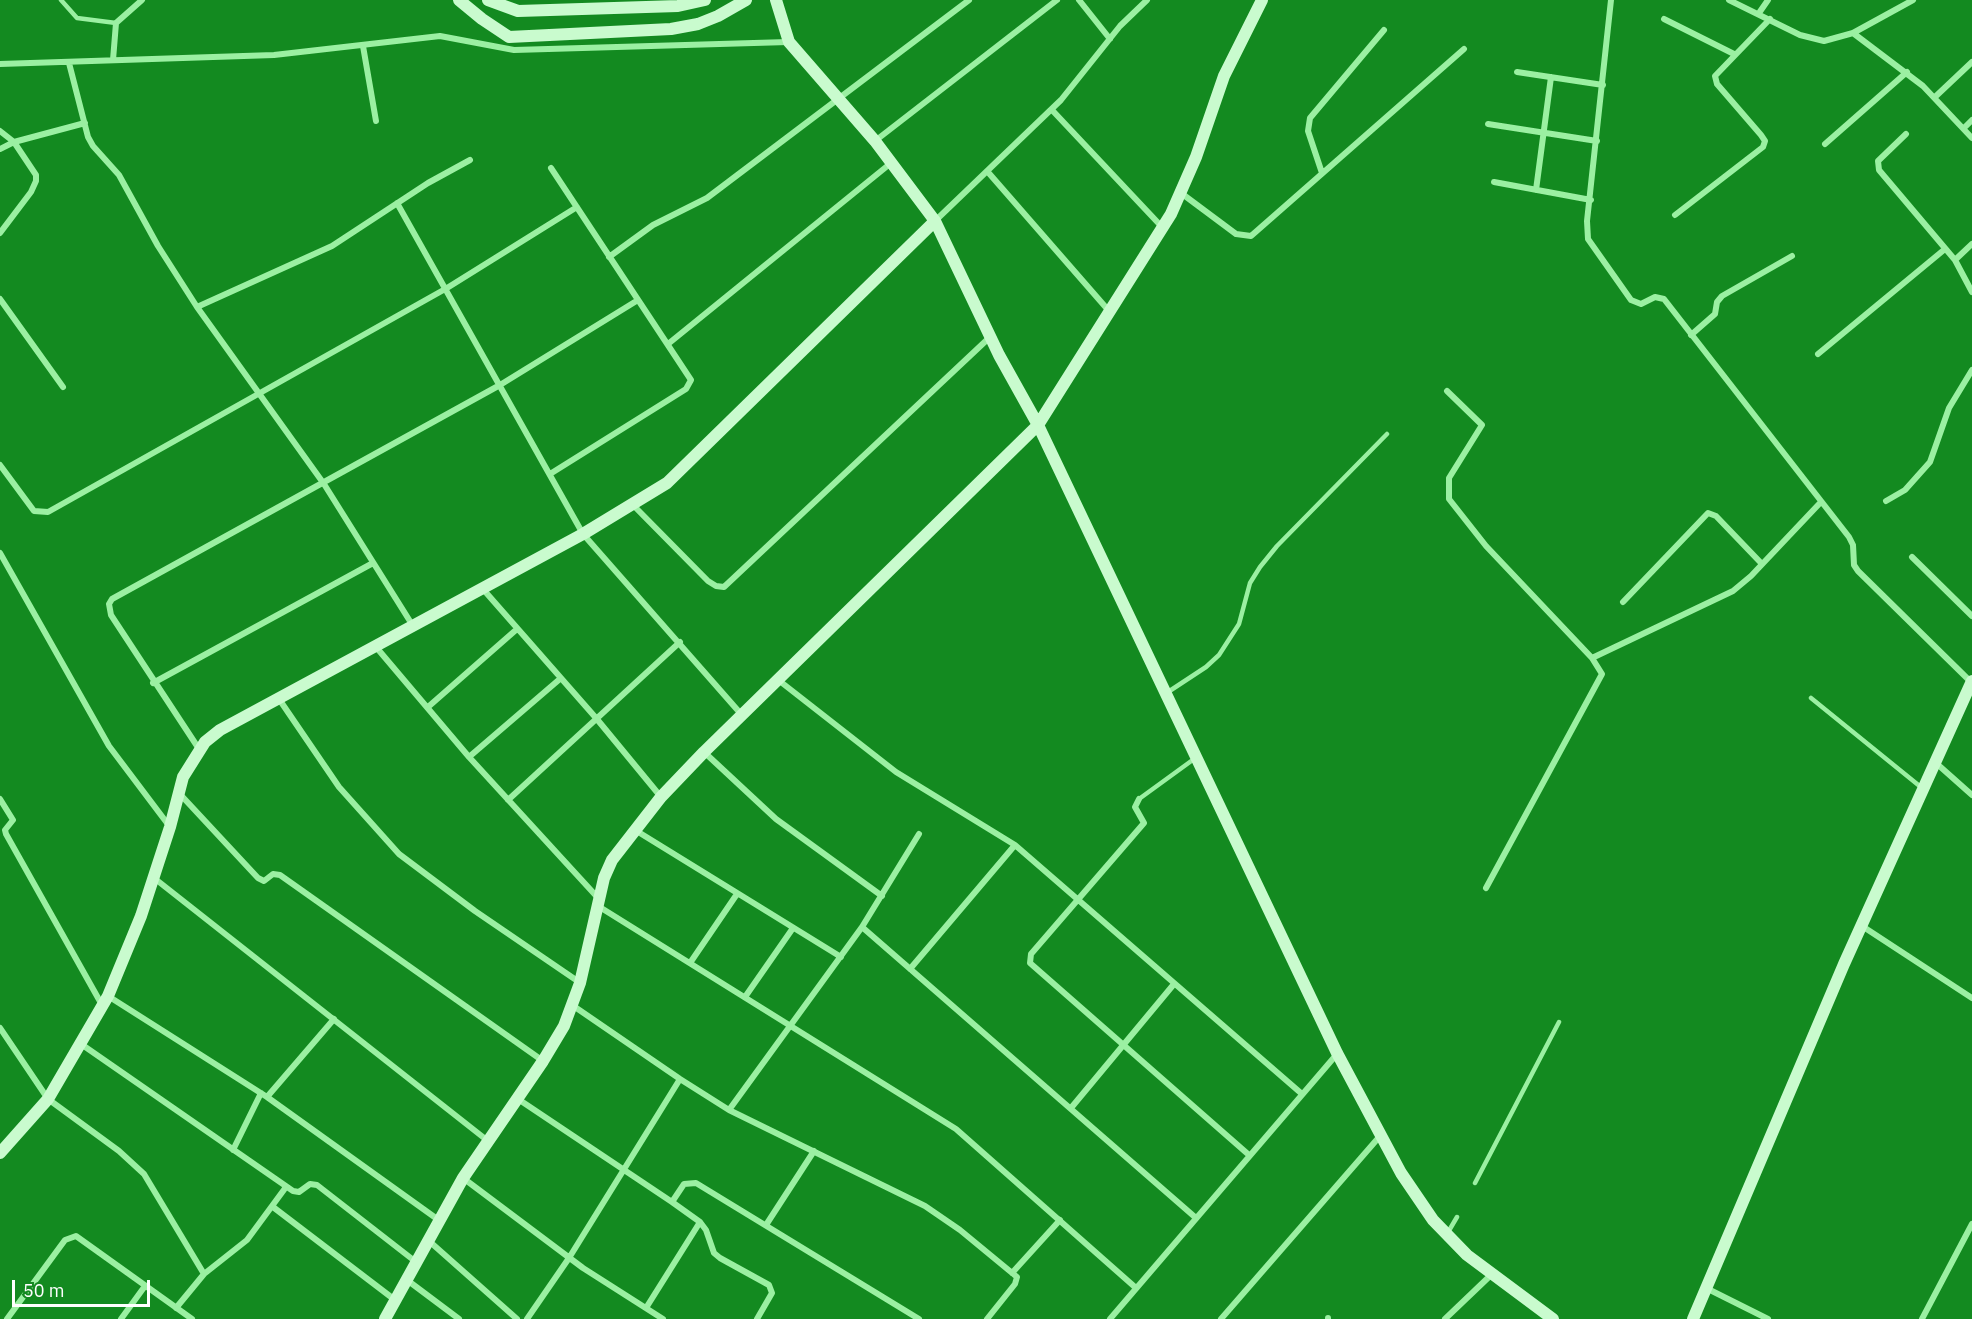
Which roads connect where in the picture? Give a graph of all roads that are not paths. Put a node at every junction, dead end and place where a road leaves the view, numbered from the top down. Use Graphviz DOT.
graph roads {
  1 [pos="61,0"];
  2 [pos="142,0"];
  3 [pos="459,0"];
  4 [pos="488,0"];
  5 [pos="705,0"];
  6 [pos="746,0"];
  7 [pos="776,0"];
  8 [pos="969,0"];
  9 [pos="1057,0"];
  10 [pos="1079,0"];
  11 [pos="1148,0"];
  12 [pos="1262,0"];
  13 [pos="1611,0"];
  14 [pos="1729,0"];
  15 [pos="1768,0"];
  16 [pos="1913,0"];
  17 [pos="1759,13"];
  18 [pos="1664,18"];
  19 [pos="1770,19"];
  20 [pos="116,23"];
  21 [pos="1384,30"];
  22 [pos="1853,33"];
  23 [pos="1110,39"];
  24 [pos="789,42"];
  25 [pos="363,46"];
  26 [pos="1464,49"];
  27 [pos="1734,54"];
  28 [pos="113,60"];
  29 [pos="69,63"];
  30 [pos="1972,63"];
  31 [pos="0,64"];
  32 [pos="1517,72"];
  33 [pos="1906,72"];
  34 [pos="1551,77"];
  35 [pos="1602,85"];
  36 [pos="1935,97"];
  37 [pos="840,99"];
  38 [pos="1052,110"];
  39 [pos="1972,120"];
  40 [pos="376,121"];
  41 [pos="85,123"];
  42 [pos="1488,124"];
  43 [pos="1964,128"];
  44 [pos="0,131"];
  45 [pos="1544,133"];
  46 [pos="1906,134"];
  47 [pos="1972,138"];
  48 [pos="875,141"];
  49 [pos="1597,141"];
  50 [pos="14,142"];
  51 [pos="1826,144"];
  52 [pos="0,149"];
  53 [pos="470,160"];
  54 [pos="892,162"];
  55 [pos="551,168"];
  56 [pos="987,171"];
  57 [pos="1322,173"];
  58 [pos="1494,182"];
  59 [pos="1536,190"];
  60 [pos="1180,192"];
  61 [pos="1591,200"];
  62 [pos="397,203"];
  63 [pos="577,207"];
  64 [pos="1675,215"];
  65 [pos="935,221"];
  66 [pos="1163,228"];
  67 [pos="0,233"];
  68 [pos="1972,244"];
  69 [pos="1946,249"];
  70 [pos="1792,256"];
  71 [pos="609,257"];
  72 [pos="1955,260"];
  73 [pos="447,288"];
  74 [pos="1972,292"];
  75 [pos="0,299"];
  76 [pos="638,300"];
  77 [pos="197,307"];
  78 [pos="1110,312"];
  79 [pos="1691,335"];
  80 [pos="991,337"];
  81 [pos="668,344"];
  82 [pos="1818,354"];
  83 [pos="1972,370"];
  84 [pos="500,385"];
  85 [pos="63,387"];
  86 [pos="1447,391"];
  87 [pos="260,395"];
  88 [pos="1038,425"];
  89 [pos="1387,434"];
  90 [pos="0,465"];
  91 [pos="550,474"];
  92 [pos="324,484"];
  93 [pos="1886,501"];
  94 [pos="1820,503"];
  95 [pos="633,505"];
  96 [pos="583,534"];
  97 [pos="0,553"];
  98 [pos="1912,557"];
  99 [pos="373,563"];
  100 [pos="1762,564"];
  101 [pos="482,588"];
  102 [pos="1623,602"];
  103 [pos="1972,616"];
  104 [pos="413,627"];
  105 [pos="517,629"];
  106 [pos="680,642"];
  107 [pos="376,647"];
  108 [pos="1592,658"];
  109 [pos="561,678"];
  110 [pos="777,679"];
  111 [pos="1972,681"];
  112 [pos="153,683"];
  113 [pos="1166,693"];
  114 [pos="1811,698"];
  115 [pos="279,699"];
  116 [pos="428,707"];
  117 [pos="741,714"];
  118 [pos="596,718"];
  119 [pos="199,749"];
  120 [pos="704,752"];
  121 [pos="469,757"];
  122 [pos="1196,757"];
  123 [pos="1936,763"];
  124 [pos="1924,789"];
  125 [pos="178,792"];
  126 [pos="1972,795"];
  127 [pos="661,797"];
  128 [pos="0,799"];
  129 [pos="1139,799"];
  130 [pos="508,800"];
  131 [pos="170,827"];
  132 [pos="634,830"];
  133 [pos="919,834"];
  134 [pos="1015,845"];
  135 [pos="154,878"];
  136 [pos="1486,888"];
  137 [pos="737,894"];
  138 [pos="882,896"];
  139 [pos="1078,898"];
  140 [pos="599,902"];
  141 [pos="1862,926"];
  142 [pos="862,927"];
  143 [pos="793,928"];
  144 [pos="841,957"];
  145 [pos="690,963"];
  146 [pos="910,969"];
  147 [pos="580,983"];
  148 [pos="1174,984"];
  149 [pos="746,997"];
  150 [pos="1972,998"];
  151 [pos="105,1000"];
  152 [pos="572,1005"];
  153 [pos="334,1019"];
  154 [pos="1559,1022"];
  155 [pos="791,1025"];
  156 [pos="0,1028"];
  157 [pos="81,1044"];
  158 [pos="1123,1046"];
  159 [pos="1337,1053"];
  160 [pos="543,1061"];
  161 [pos="680,1079"];
  162 [pos="1302,1094"];
  163 [pos="264,1095"];
  164 [pos="48,1099"];
  165 [pos="518,1099"];
  166 [pos="1071,1108"];
  167 [pos="729,1110"];
  168 [pos="1381,1136"];
  169 [pos="488,1141"];
  170 [pos="233,1150"];
  171 [pos="814,1152"];
  172 [pos="0,1153"];
  173 [pos="1250,1155"];
  174 [pos="624,1170"];
  175 [pos="463,1178"];
  176 [pos="1475,1183"];
  177 [pos="286,1187"];
  178 [pos="672,1202"];
  179 [pos="273,1207"];
  180 [pos="1456,1217"];
  181 [pos="1196,1218"];
  182 [pos="1060,1220"];
  183 [pos="440,1222"];
  184 [pos="700,1222"];
  185 [pos="1972,1224"];
  186 [pos="766,1226"];
  187 [pos="1447,1234"];
  188 [pos="429,1241"];
  189 [pos="569,1258"];
  190 [pos="417,1263"];
  191 [pos="1012,1273"];
  192 [pos="204,1274"];
  193 [pos="1491,1275"];
  194 [pos="407,1280"];
  195 [pos="145,1286"];
  196 [pos="1136,1288"];
  197 [pos="1706,1288"];
  198 [pos="396,1300"];
  199 [pos="176,1308"];
  200 [pos="646,1308"];
  201 [pos="7,1319"];
  202 [pos="121,1319"];
  203 [pos="192,1319"];
  204 [pos="385,1319"];
  205 [pos="459,1319"];
  206 [pos="517,1319"];
  207 [pos="527,1319"];
  208 [pos="663,1319"];
  209 [pos="757,1319"];
  210 [pos="919,1319"];
  211 [pos="987,1319"];
  212 [pos="1110,1319"];
  213 [pos="1221,1319"];
  214 [pos="1445,1319"];
  215 [pos="1553,1319"];
  216 [pos="1693,1319"];
  217 [pos="1768,1319"];
  218 [pos="1922,1319"];
  1 -- 20 [label="lane"];
  2 -- 20 [label="street"];
  3 -- 6 [label="street"];
  4 -- 5 [label="street"];
  7 -- 24 [label="street"];
  8 -- 37 [label="street"];
  9 -- 48 [label="street"];
  10 -- 23 [label="street"];
  11 -- 23 [label="street"];
  12 -- 60 [label="street"];
  13 -- 35 [label="street"];
  14 -- 17 [label="street"];
  15 -- 17 [label="street"];
  16 -- 22 [label="street"];
  17 -- 19 [label="street"];
  18 -- 27 [label="street"];
  19 -- 22 [label="street"];
  19 -- 27 [label="street"];
  20 -- 28 [label="street"];
  21 -- 57 [label="street"];
  22 -- 33 [label="street"];
  23 -- 38 [label="street"];
  24 -- 25 [label="street"];
  24 -- 37 [label="street"];
  25 -- 28 [label="street"];
  25 -- 40 [label="street"];
  26 -- 57 [label="street"];
  27 -- 64 [label="street"];
  28 -- 29 [label="street"];
  29 -- 31 [label="street"];
  29 -- 41 [label="street"];
  30 -- 36 [label="street"];
  32 -- 34 [label="street"];
  33 -- 36 [label="street"];
  33 -- 51 [label="street"];
  34 -- 35 [label="street"];
  34 -- 45 [label="street"];
  35 -- 49 [label="street"];
  36 -- 43 [label="street"];
  37 -- 48 [label="street"];
  37 -- 71 [label="street"];
  38 -- 56 [label="street"];
  38 -- 66 [label="street"];
  39 -- 43 [label="street"];
  41 -- 50 [label="street"];
  41 -- 77 [label="street"];
  42 -- 45 [label="street"];
  43 -- 47 [label="street"];
  44 -- 50 [label="street"];
  45 -- 49 [label="street"];
  45 -- 59 [label="street"];
  46 -- 69 [label="street"];
  48 -- 54 [label="street"];
  49 -- 61 [label="street"];
  50 -- 52 [label="street"];
  50 -- 67 [label="street"];
  53 -- 62 [label="street"];
  54 -- 65 [label="street"];
  54 -- 81 [label="street"];
  55 -- 63 [label="street"];
  56 -- 65 [label="street"];
  56 -- 78 [label="street"];
  57 -- 60 [label="street"];
  58 -- 59 [label="street"];
  59 -- 61 [label="street"];
  60 -- 66 [label="street"];
  61 -- 79 [label="street"];
  62 -- 73 [label="street"];
  62 -- 77 [label="street"];
  63 -- 71 [label="street"];
  63 -- 73 [label="street"];
  65 -- 80 [label="street"];
  65 -- 95 [label="street"];
  66 -- 78 [label="street"];
  68 -- 72 [label="street"];
  69 -- 72 [label="street"];
  69 -- 82 [label="street"];
  70 -- 79 [label="street"];
  71 -- 76 [label="street"];
  72 -- 74 [label="street"];
  73 -- 84 [label="street"];
  73 -- 87 [label="street"];
  75 -- 85 [label="street"];
  76 -- 81 [label="street"];
  76 -- 84 [label="street"];
  77 -- 87 [label="street"];
  78 -- 88 [label="street"];
  79 -- 94 [label="street"];
  80 -- 88 [label="street"];
  80 -- 95 [label="street"];
  81 -- 91 [label="street"];
  83 -- 93 [label="street"];
  84 -- 91 [label="street"];
  84 -- 92 [label="street"];
  86 -- 108 [label="street"];
  87 -- 90 [label="street"];
  87 -- 92 [label="street"];
  88 -- 110 [label="street"];
  88 -- 113 [label="street"];
  89 -- 113 [label="lane"];
  91 -- 96 [label="street"];
  92 -- 99 [label="street"];
  92 -- 112 [label="street"];
  94 -- 100 [label="street"];
  94 -- 111 [label="street"];
  95 -- 96 [label="street"];
  96 -- 101 [label="street"];
  96 -- 106 [label="street"];
  97 -- 131 [label="street"];
  98 -- 103 [label="street"];
  99 -- 104 [label="street"];
  99 -- 112 [label="street"];
  100 -- 102 [label="street"];
  100 -- 108 [label="street"];
  101 -- 104 [label="street"];
  101 -- 105 [label="street"];
  104 -- 107 [label="street"];
  105 -- 109 [label="street"];
  105 -- 116 [label="street"];
  106 -- 117 [label="street"];
  106 -- 118 [label="street"];
  107 -- 115 [label="street"];
  107 -- 116 [label="street"];
  108 -- 136 [label="street"];
  109 -- 118 [label="street"];
  109 -- 121 [label="street"];
  110 -- 117 [label="street"];
  110 -- 134 [label="street"];
  111 -- 123 [label="street"];
  112 -- 119 [label="street"];
  113 -- 122 [label="street"];
  114 -- 124 [label="lane"];
  115 -- 119 [label="street"];
  115 -- 147 [label="street"];
  116 -- 121 [label="street"];
  117 -- 120 [label="street"];
  118 -- 127 [label="street"];
  118 -- 130 [label="street"];
  119 -- 125 [label="street"];
  120 -- 127 [label="street"];
  120 -- 138 [label="street"];
  121 -- 130 [label="street"];
  122 -- 129 [label="lane"];
  122 -- 159 [label="street"];
  123 -- 124 [label="street"];
  123 -- 126 [label="street"];
  124 -- 141 [label="street"];
  125 -- 131 [label="street"];
  125 -- 160 [label="street"];
  127 -- 132 [label="street"];
  128 -- 151 [label="street"];
  129 -- 139 [label="street"];
  130 -- 140 [label="street"];
  131 -- 135 [label="street"];
  132 -- 137 [label="street"];
  132 -- 140 [label="street"];
  133 -- 138 [label="street"];
  134 -- 139 [label="street"];
  134 -- 146 [label="street"];
  135 -- 151 [label="street"];
  135 -- 153 [label="street"];
  137 -- 143 [label="street"];
  137 -- 145 [label="street"];
  138 -- 142 [label="street"];
  139 -- 148 [label="street"];
  139 -- 158 [label="street"];
  140 -- 145 [label="street"];
  140 -- 147 [label="street"];
  141 -- 150 [label="street"];
  141 -- 197 [label="street"];
  142 -- 144 [label="street"];
  142 -- 146 [label="street"];
  143 -- 144 [label="street"];
  143 -- 149 [label="street"];
  144 -- 155 [label="street"];
  145 -- 149 [label="street"];
  146 -- 166 [label="street"];
  147 -- 152 [label="street"];
  148 -- 158 [label="street"];
  148 -- 162 [label="street"];
  149 -- 155 [label="street"];
  151 -- 157 [label="street"];
  151 -- 163 [label="street"];
  152 -- 160 [label="street"];
  152 -- 161 [label="street"];
  153 -- 163 [label="street"];
  153 -- 169 [label="street"];
  154 -- 176 [label="lane"];
  155 -- 167 [label="street"];
  155 -- 182 [label="street"];
  156 -- 164 [label="street"];
  157 -- 164 [label="street"];
  157 -- 170 [label="street"];
  158 -- 166 [label="street"];
  158 -- 173 [label="street"];
  159 -- 162 [label="street"];
  159 -- 168 [label="street"];
  160 -- 165 [label="street"];
  161 -- 167 [label="street"];
  161 -- 174 [label="street"];
  162 -- 173 [label="street"];
  163 -- 170 [label="street"];
  163 -- 183 [label="street"];
  164 -- 172 [label="street"];
  164 -- 192 [label="street"];
  165 -- 169 [label="street"];
  165 -- 174 [label="street"];
  166 -- 181 [label="street"];
  167 -- 171 [label="street"];
  168 -- 187 [label="street"];
  168 -- 213 [label="street"];
  169 -- 175 [label="street"];
  170 -- 177 [label="street"];
  171 -- 186 [label="street"];
  171 -- 191 [label="street"];
  173 -- 181 [label="street"];
  174 -- 178 [label="street"];
  174 -- 189 [label="street"];
  175 -- 183 [label="street"];
  175 -- 189 [label="street"];
  177 -- 179 [label="street"];
  177 -- 190 [label="street"];
  178 -- 184 [label="street"];
  178 -- 186 [label="street"];
  179 -- 192 [label="street"];
  179 -- 198 [label="street"];
  180 -- 187 [label="lane"];
  181 -- 196 [label="street"];
  182 -- 191 [label="street"];
  182 -- 196 [label="street"];
  183 -- 188 [label="street"];
  184 -- 200 [label="street"];
  184 -- 209 [label="street"];
  185 -- 218 [label="street"];
  186 -- 210 [label="street"];
  187 -- 193 [label="street"];
  188 -- 190 [label="street"];
  188 -- 206 [label="street"];
  189 -- 200 [label="street"];
  189 -- 207 [label="street"];
  190 -- 194 [label="street"];
  191 -- 211 [label="street"];
  192 -- 199 [label="street"];
  193 -- 214 [label="street"];
  193 -- 215 [label="street"];
  194 -- 198 [label="street"];
  194 -- 205 [label="street"];
  195 -- 199 [label="street"];
  195 -- 201 [label="street"];
  195 -- 202 [label="street"];
  196 -- 212 [label="street"];
  197 -- 216 [label="street"];
  197 -- 217 [label="street"];
  198 -- 204 [label="street"];
  199 -- 203 [label="street"];
  200 -- 208 [label="street"];
}
